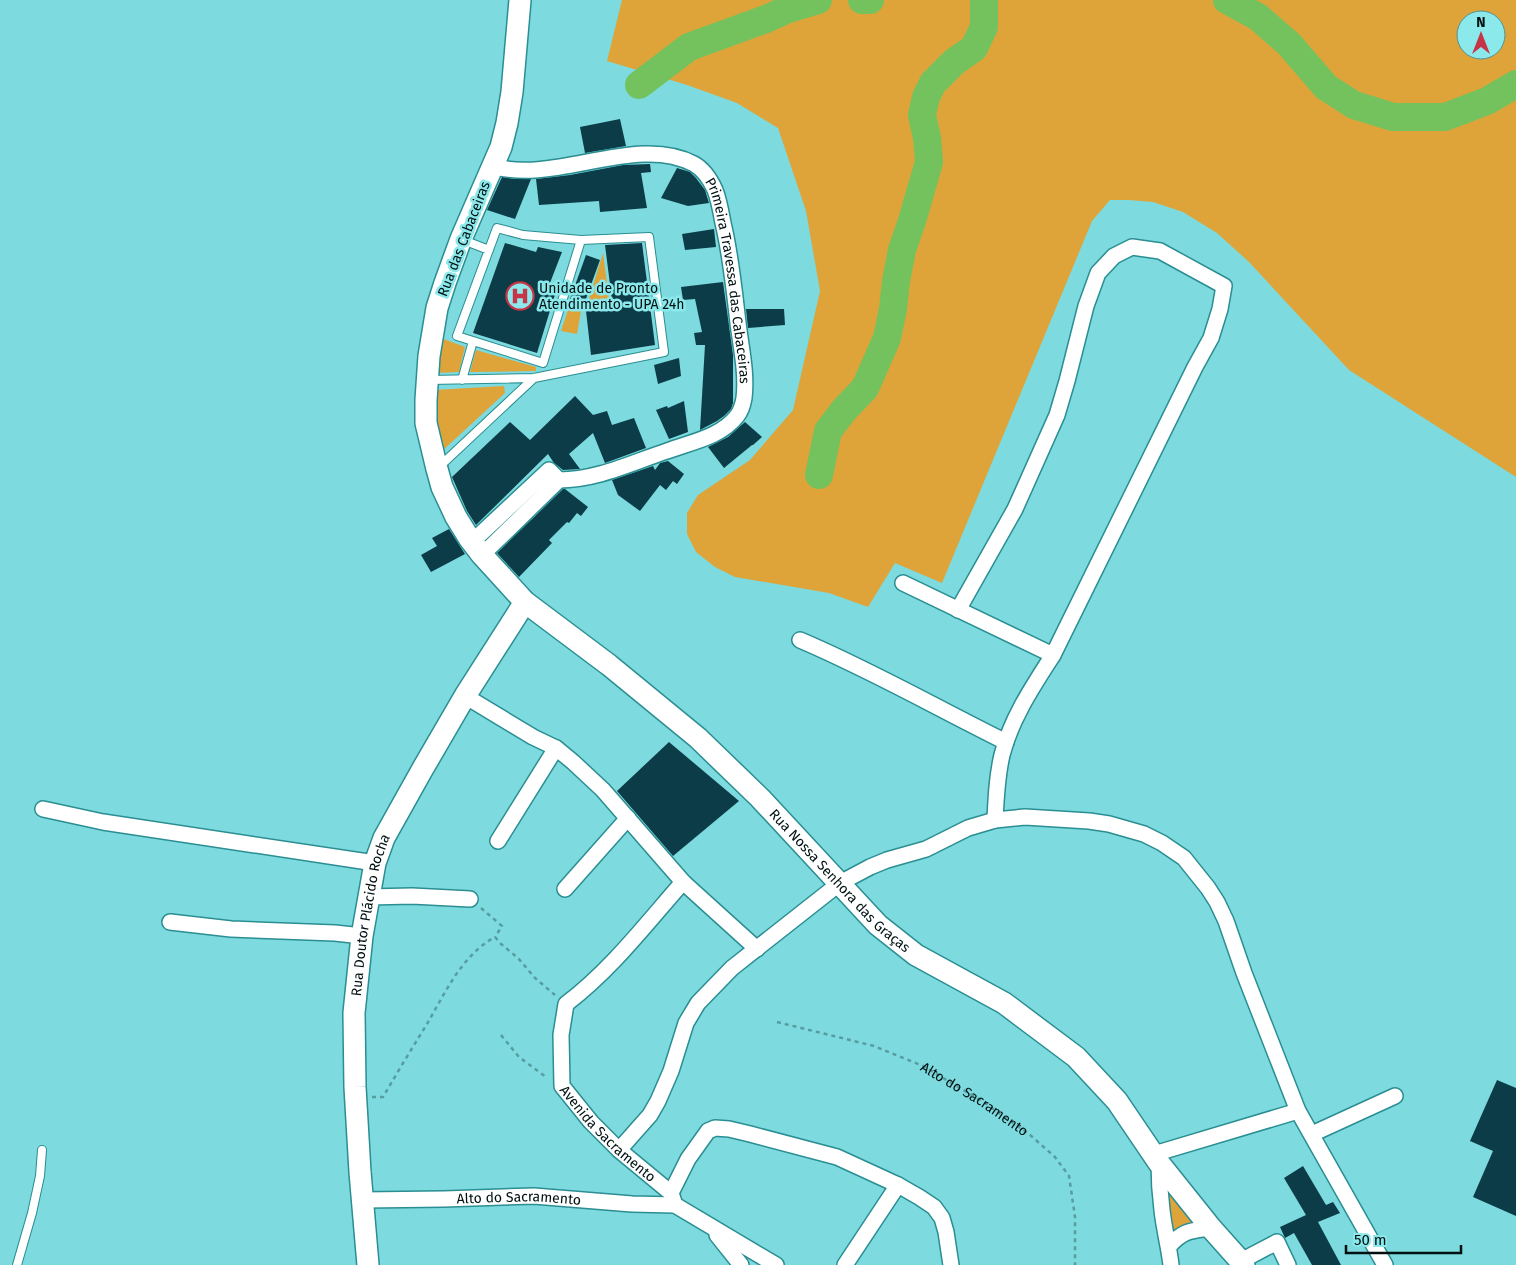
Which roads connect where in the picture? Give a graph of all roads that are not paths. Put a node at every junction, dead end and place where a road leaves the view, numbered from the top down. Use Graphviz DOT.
graph roads {
  1 [pos="520,0"];
  2 [pos="493,166"];
  3 [pos="461,239"];
  4 [pos="581,240"];
  5 [pos="489,250"];
  6 [pos="473,341"];
  7 [pos="534,378"];
  8 [pos="427,380"];
  9 [pos="462,380"];
  10 [pos="436,469"];
  11 [pos="477,549"];
  12 [pos="903,583"];
  13 [pos="525,602"];
  14 [pos="958,610"];
  15 [pos="800,640"];
  16 [pos="1053,655"];
  17 [pos="465,696"];
  18 [pos="1006,742"];
  19 [pos="556,748"];
  20 [pos="42,809"];
  21 [pos="628,818"];
  22 [pos="995,820"];
  23 [pos="498,840"];
  24 [pos="374,863"];
  25 [pos="683,882"];
  26 [pos="840,883"];
  27 [pos="565,889"];
  28 [pos="368,897"];
  29 [pos="470,899"];
  30 [pos="170,922"];
  31 [pos="362,936"];
  32 [pos="757,948"];
  33 [pos="1396,1096"];
  34 [pos="1298,1111"];
  35 [pos="1312,1134"];
  36 [pos="42,1150"];
  37 [pos="619,1150"];
  38 [pos="1156,1158"];
  39 [pos="898,1185"];
  40 [pos="673,1199"];
  41 [pos="363,1200"];
  42 [pos="708,1225"];
  43 [pos="1210,1228"];
  44 [pos="1169,1246"];
  45 [pos="1243,1263"];
  46 [pos="17,1265"];
  47 [pos="368,1265"];
  48 [pos="741,1265"];
  49 [pos="776,1265"];
  50 [pos="845,1265"];
  51 [pos="951,1265"];
  52 [pos="1171,1265"];
  53 [pos="1288,1265"];
  54 [pos="1386,1265"];
  1 -- 2 [label="street, Rua das Cabaceiras"];
  2 -- 3 [label="street, Rua das Cabaceiras"];
  2 -- 11 [label="street, Primeira Travessa das Cabaceiras"];
  3 -- 5 [label="lane"];
  3 -- 8 [label="street, Rua das Cabaceiras"];
  4 -- 5 [label="lane"];
  4 -- 6 [label="lane"];
  4 -- 7 [label="lane"];
  5 -- 6 [label="lane"];
  6 -- 9 [label="lane"];
  7 -- 9 [label="lane"];
  7 -- 10 [label="lane"];
  8 -- 9 [label="lane"];
  8 -- 10 [label="street, Rua das Cabaceiras"];
  10 -- 11 [label="street, Rua das Cabaceiras"];
  11 -- 13 [label="street, Rua das Cabaceiras"];
  12 -- 14 [label="street"];
  13 -- 17 [label="street, Rua Doutor Plácido Rocha"];
  13 -- 26 [label="street, Rua Nossa Senhora das Graças"];
  14 -- 16 [label="street"];
  14 -- 16 [label="street"];
  15 -- 18 [label="street"];
  16 -- 18 [label="street"];
  17 -- 19 [label="street"];
  17 -- 24 [label="street, Rua Doutor Plácido Rocha"];
  18 -- 22 [label="street"];
  19 -- 21 [label="street"];
  19 -- 23 [label="street"];
  20 -- 24 [label="street"];
  21 -- 25 [label="street"];
  21 -- 27 [label="street"];
  22 -- 26 [label="street"];
  22 -- 34 [label="street"];
  24 -- 28 [label="street, Rua Doutor Plácido Rocha"];
  25 -- 32 [label="street"];
  25 -- 37 [label="street, Avenida Sacramento"];
  26 -- 32 [label="street"];
  26 -- 38 [label="street, Rua Nossa Senhora das Graças"];
  28 -- 29 [label="street"];
  28 -- 31 [label="street, Rua Doutor Plácido Rocha"];
  30 -- 31 [label="street"];
  31 -- 41 [label="street, Rua Doutor Plácido Rocha"];
  32 -- 37 [label="street"];
  33 -- 35 [label="street"];
  34 -- 35 [label="street"];
  34 -- 38 [label="street"];
  35 -- 54 [label="street"];
  36 -- 46 [label="lane"];
  37 -- 40 [label="street, Avenida Sacramento"];
  38 -- 43 [label="street, Rua Nossa Senhora das Graças"];
  38 -- 44 [label="street"];
  39 -- 40 [label="street"];
  39 -- 50 [label="street"];
  39 -- 51 [label="street"];
  40 -- 41 [label="street, Alto do Sacramento"];
  40 -- 42 [label="street, Avenida Sacramento"];
  41 -- 47 [label="street, Rua Doutor Plácido Rocha"];
  42 -- 48 [label="street, Avenida Sacramento"];
  42 -- 49 [label="street, Avenida Sacramento"];
  43 -- 44 [label="street"];
  43 -- 45 [label="street, Rua Nossa Senhora das Graças"];
  44 -- 52 [label="street"];
  45 -- 53 [label="street"];
}
